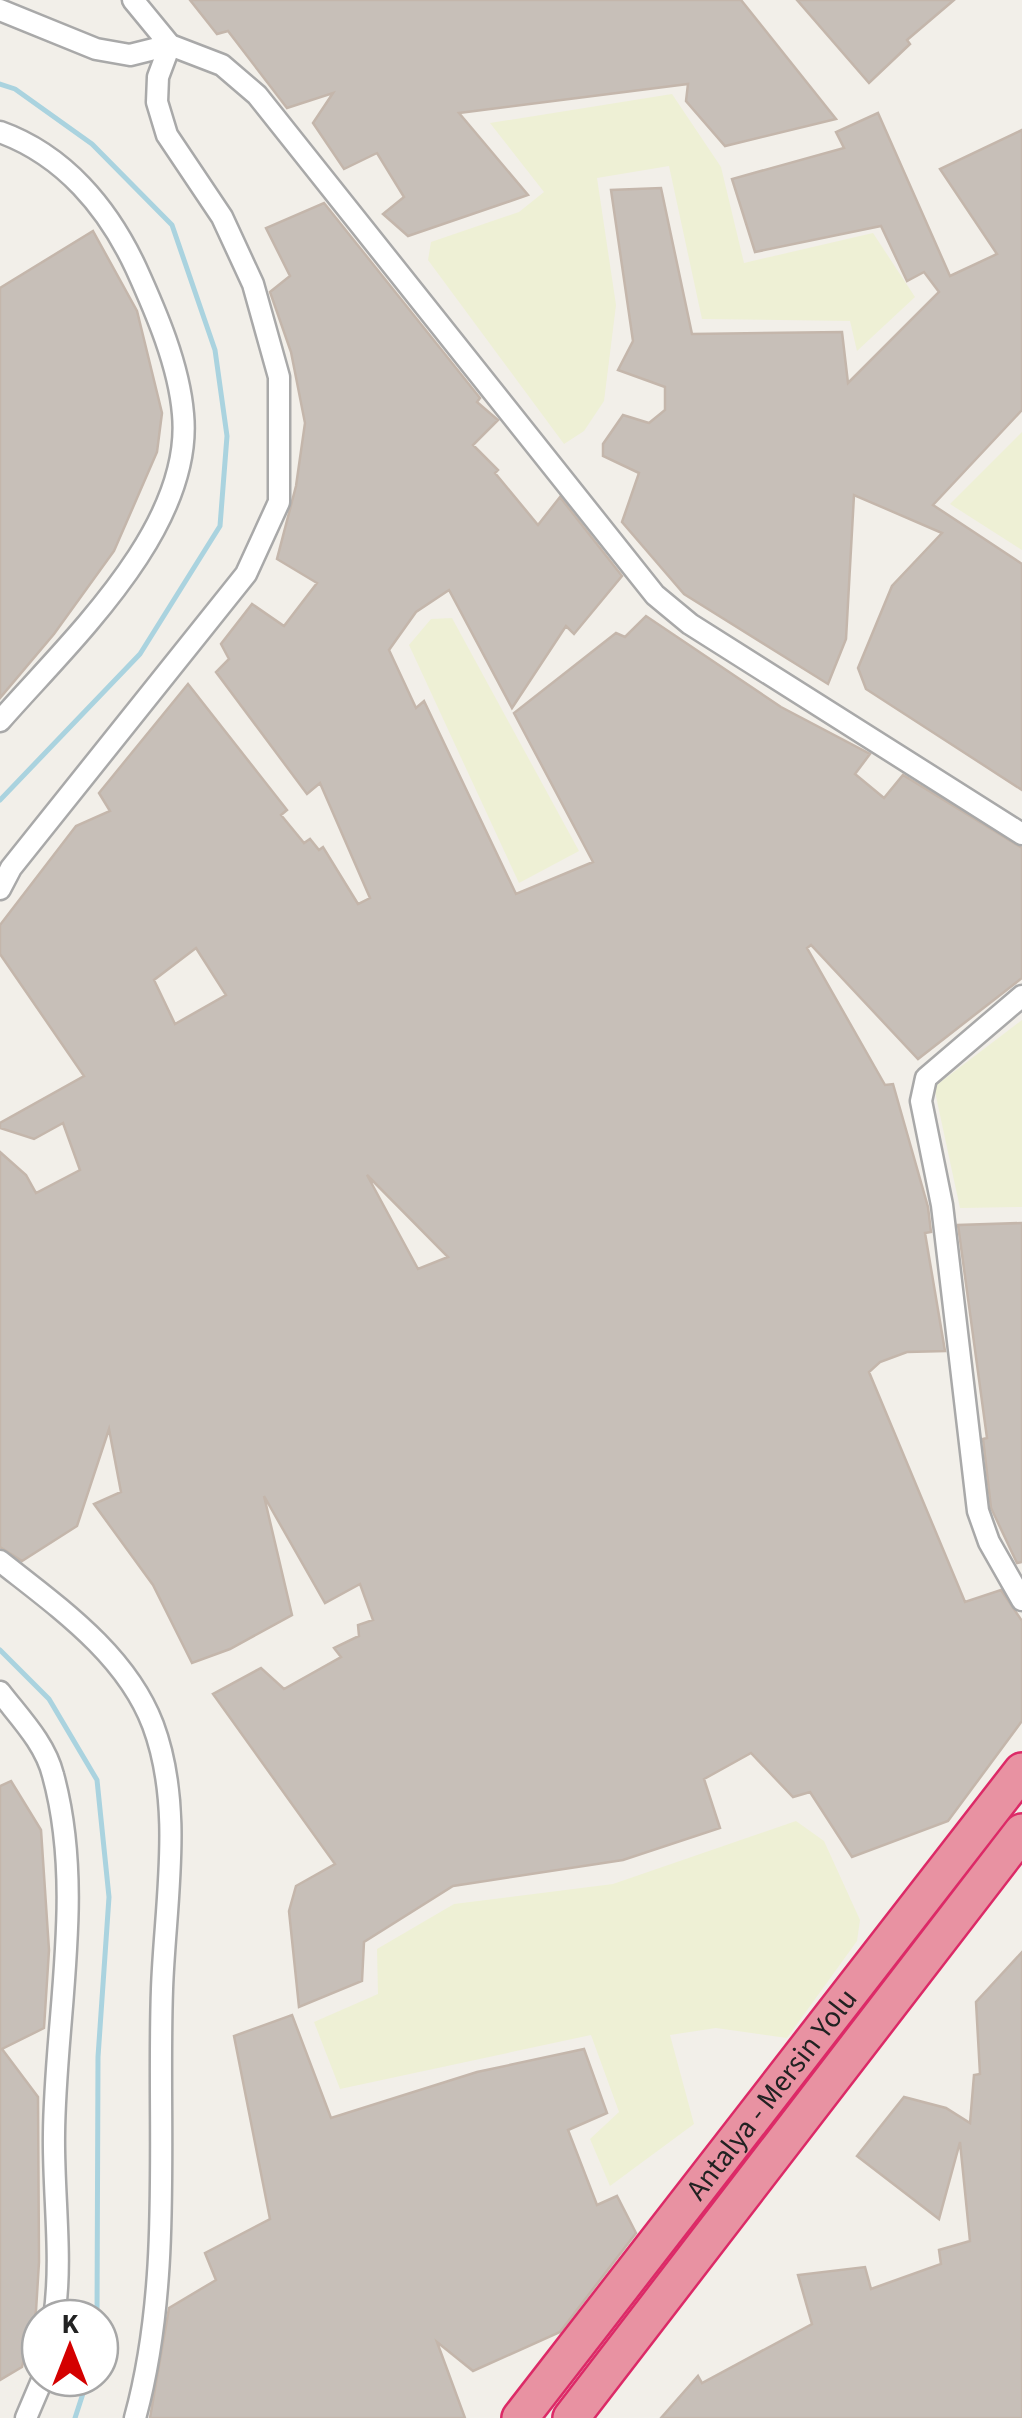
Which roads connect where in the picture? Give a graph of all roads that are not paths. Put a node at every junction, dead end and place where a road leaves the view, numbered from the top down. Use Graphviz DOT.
graph roads {
  1 [pos="133,0"];
  2 [pos="0,10"];
  3 [pos="170,45"];
  4 [pos="0,132"];
  5 [pos="0,721"];
  6 [pos="1022,834"];
  7 [pos="0,889"];
  8 [pos="1022,996"];
  9 [pos="0,1561"];
  10 [pos="1022,1600"];
  11 [pos="0,1692"];
  12 [pos="1022,1771"];
  13 [pos="1022,1832"];
  14 [pos="54,2298"];
  15 [pos="135,2418"];
  16 [pos="520,2418"];
  17 [pos="570,2418"];
  1 -- 3 [label="street"];
  2 -- 3 [label="street"];
  3 -- 6 [label="street"];
  3 -- 7 [label="street"];
  4 -- 5 [label="street"];
  8 -- 10 [label="street"];
  9 -- 15 [label="street"];
  11 -- 14 [label="street"];
  12 -- 16 [label="highway, Antalya - Mersin Yolu"];
  13 -- 17 [label="highway, Antalya - Mersin Yolu"];
}
